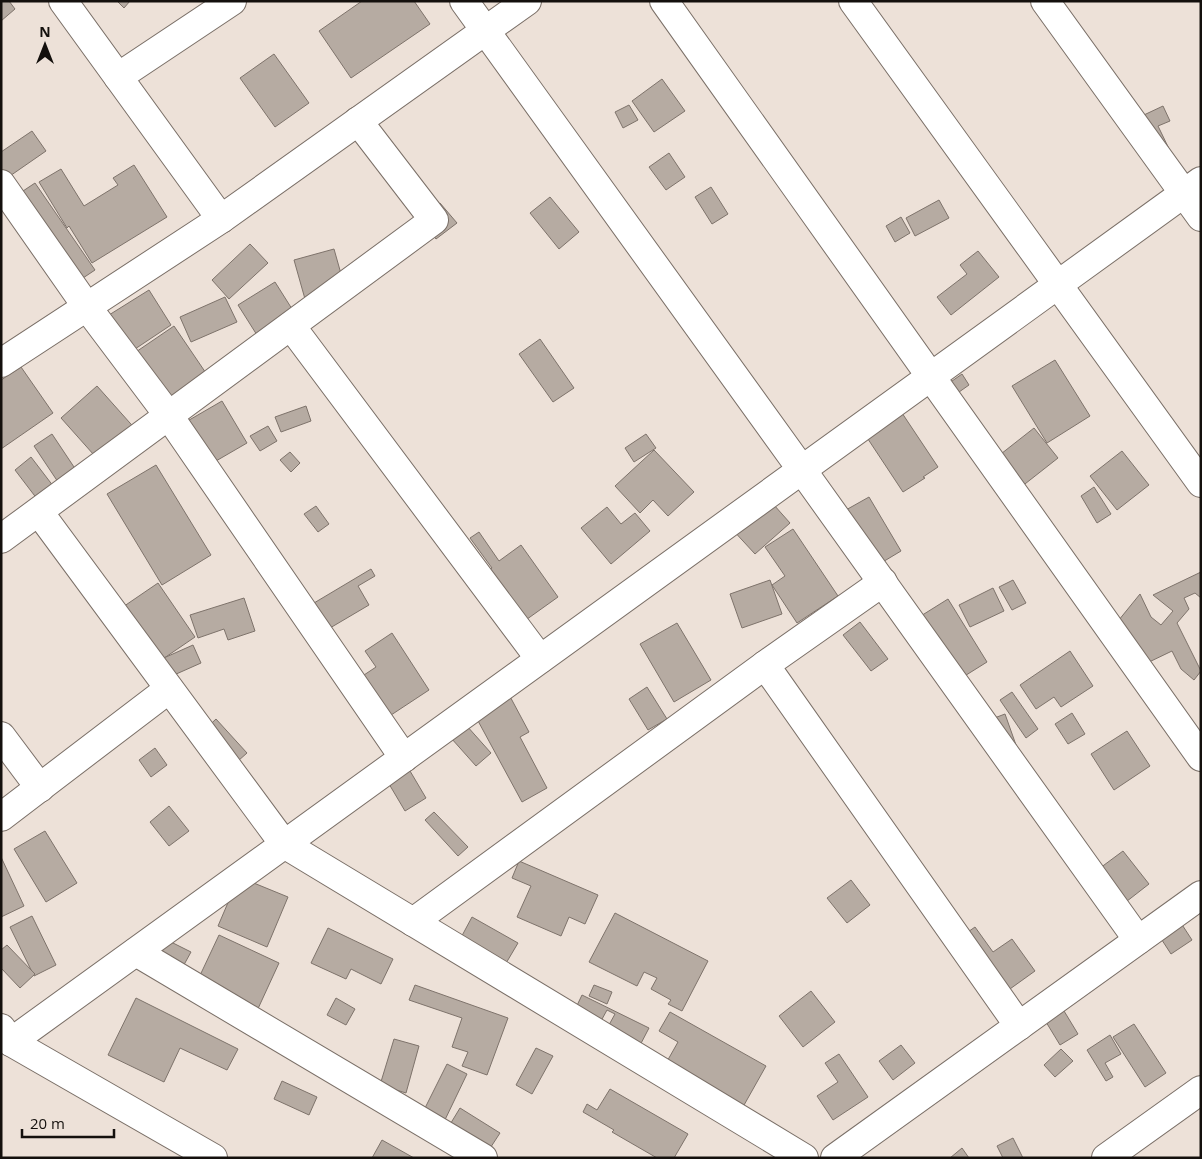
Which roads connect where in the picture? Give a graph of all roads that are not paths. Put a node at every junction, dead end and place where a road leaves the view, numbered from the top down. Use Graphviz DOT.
graph roads {
  1 [pos="63,1"];
  2 [pos="232,1"];
  3 [pos="464,1"];
  4 [pos="527,1"];
  5 [pos="664,1"];
  6 [pos="853,1"];
  7 [pos="1045,1"];
  8 [pos="486,31"];
  9 [pos="118,77"];
  10 [pos="358,121"];
  11 [pos="1,184"];
  12 [pos="1192,187"];
  13 [pos="1201,218"];
  14 [pos="222,219"];
  15 [pos="1059,284"];
  16 [pos="86,307"];
  17 [pos="291,326"];
  18 [pos="1,363"];
  19 [pos="931,376"];
  20 [pos="169,416"];
  21 [pos="802,470"];
  22 [pos="1201,483"];
  23 [pos="39,512"];
  24 [pos="1,540"];
  25 [pos="883,582"];
  26 [pos="540,659"];
  27 [pos="765,665"];
  28 [pos="170,689"];
  29 [pos="1,736"];
  30 [pos="1201,757"];
  31 [pos="404,758"];
  32 [pos="40,788"];
  33 [pos="1,817"];
  34 [pos="284,844"];
  35 [pos="1201,895"];
  36 [pos="413,922"];
  37 [pos="1138,940"];
  38 [pos="136,952"];
  39 [pos="1019,1026"];
  40 [pos="6,1035"];
  41 [pos="1201,1090"];
  42 [pos="213,1158"];
  43 [pos="483,1158"];
  44 [pos="804,1158"];
  45 [pos="835,1158"];
  46 [pos="1106,1158"];
  1 -- 9 [label="street"];
  2 -- 9 [label="street"];
  3 -- 8 [label="street"];
  4 -- 8 [label="street"];
  5 -- 19 [label="street"];
  6 -- 15 [label="street"];
  7 -- 12 [label="street"];
  8 -- 10 [label="street"];
  8 -- 21 [label="street"];
  9 -- 14 [label="street"];
  10 -- 14 [label="street"];
  10 -- 17 [label="street"];
  11 -- 16 [label="street"];
  12 -- 13 [label="street"];
  12 -- 15 [label="street"];
  14 -- 16 [label="street"];
  15 -- 19 [label="street"];
  15 -- 22 [label="street"];
  16 -- 18 [label="street"];
  16 -- 20 [label="street"];
  17 -- 20 [label="street"];
  17 -- 26 [label="street"];
  19 -- 21 [label="street"];
  19 -- 30 [label="street"];
  20 -- 23 [label="street"];
  20 -- 31 [label="street"];
  21 -- 25 [label="street"];
  21 -- 26 [label="street"];
  23 -- 24 [label="street"];
  23 -- 28 [label="street"];
  25 -- 27 [label="street"];
  25 -- 37 [label="street"];
  26 -- 31 [label="street"];
  27 -- 36 [label="street"];
  27 -- 39 [label="street"];
  28 -- 32 [label="street"];
  28 -- 34 [label="street"];
  29 -- 32 [label="street"];
  31 -- 34 [label="street"];
  32 -- 33 [label="street"];
  34 -- 36 [label="street"];
  34 -- 38 [label="street"];
  35 -- 37 [label="street"];
  36 -- 44 [label="street"];
  37 -- 39 [label="street"];
  38 -- 40 [label="street"];
  38 -- 43 [label="street"];
  39 -- 45 [label="street"];
  40 -- 42 [label="street"];
  41 -- 46 [label="street"];
}
